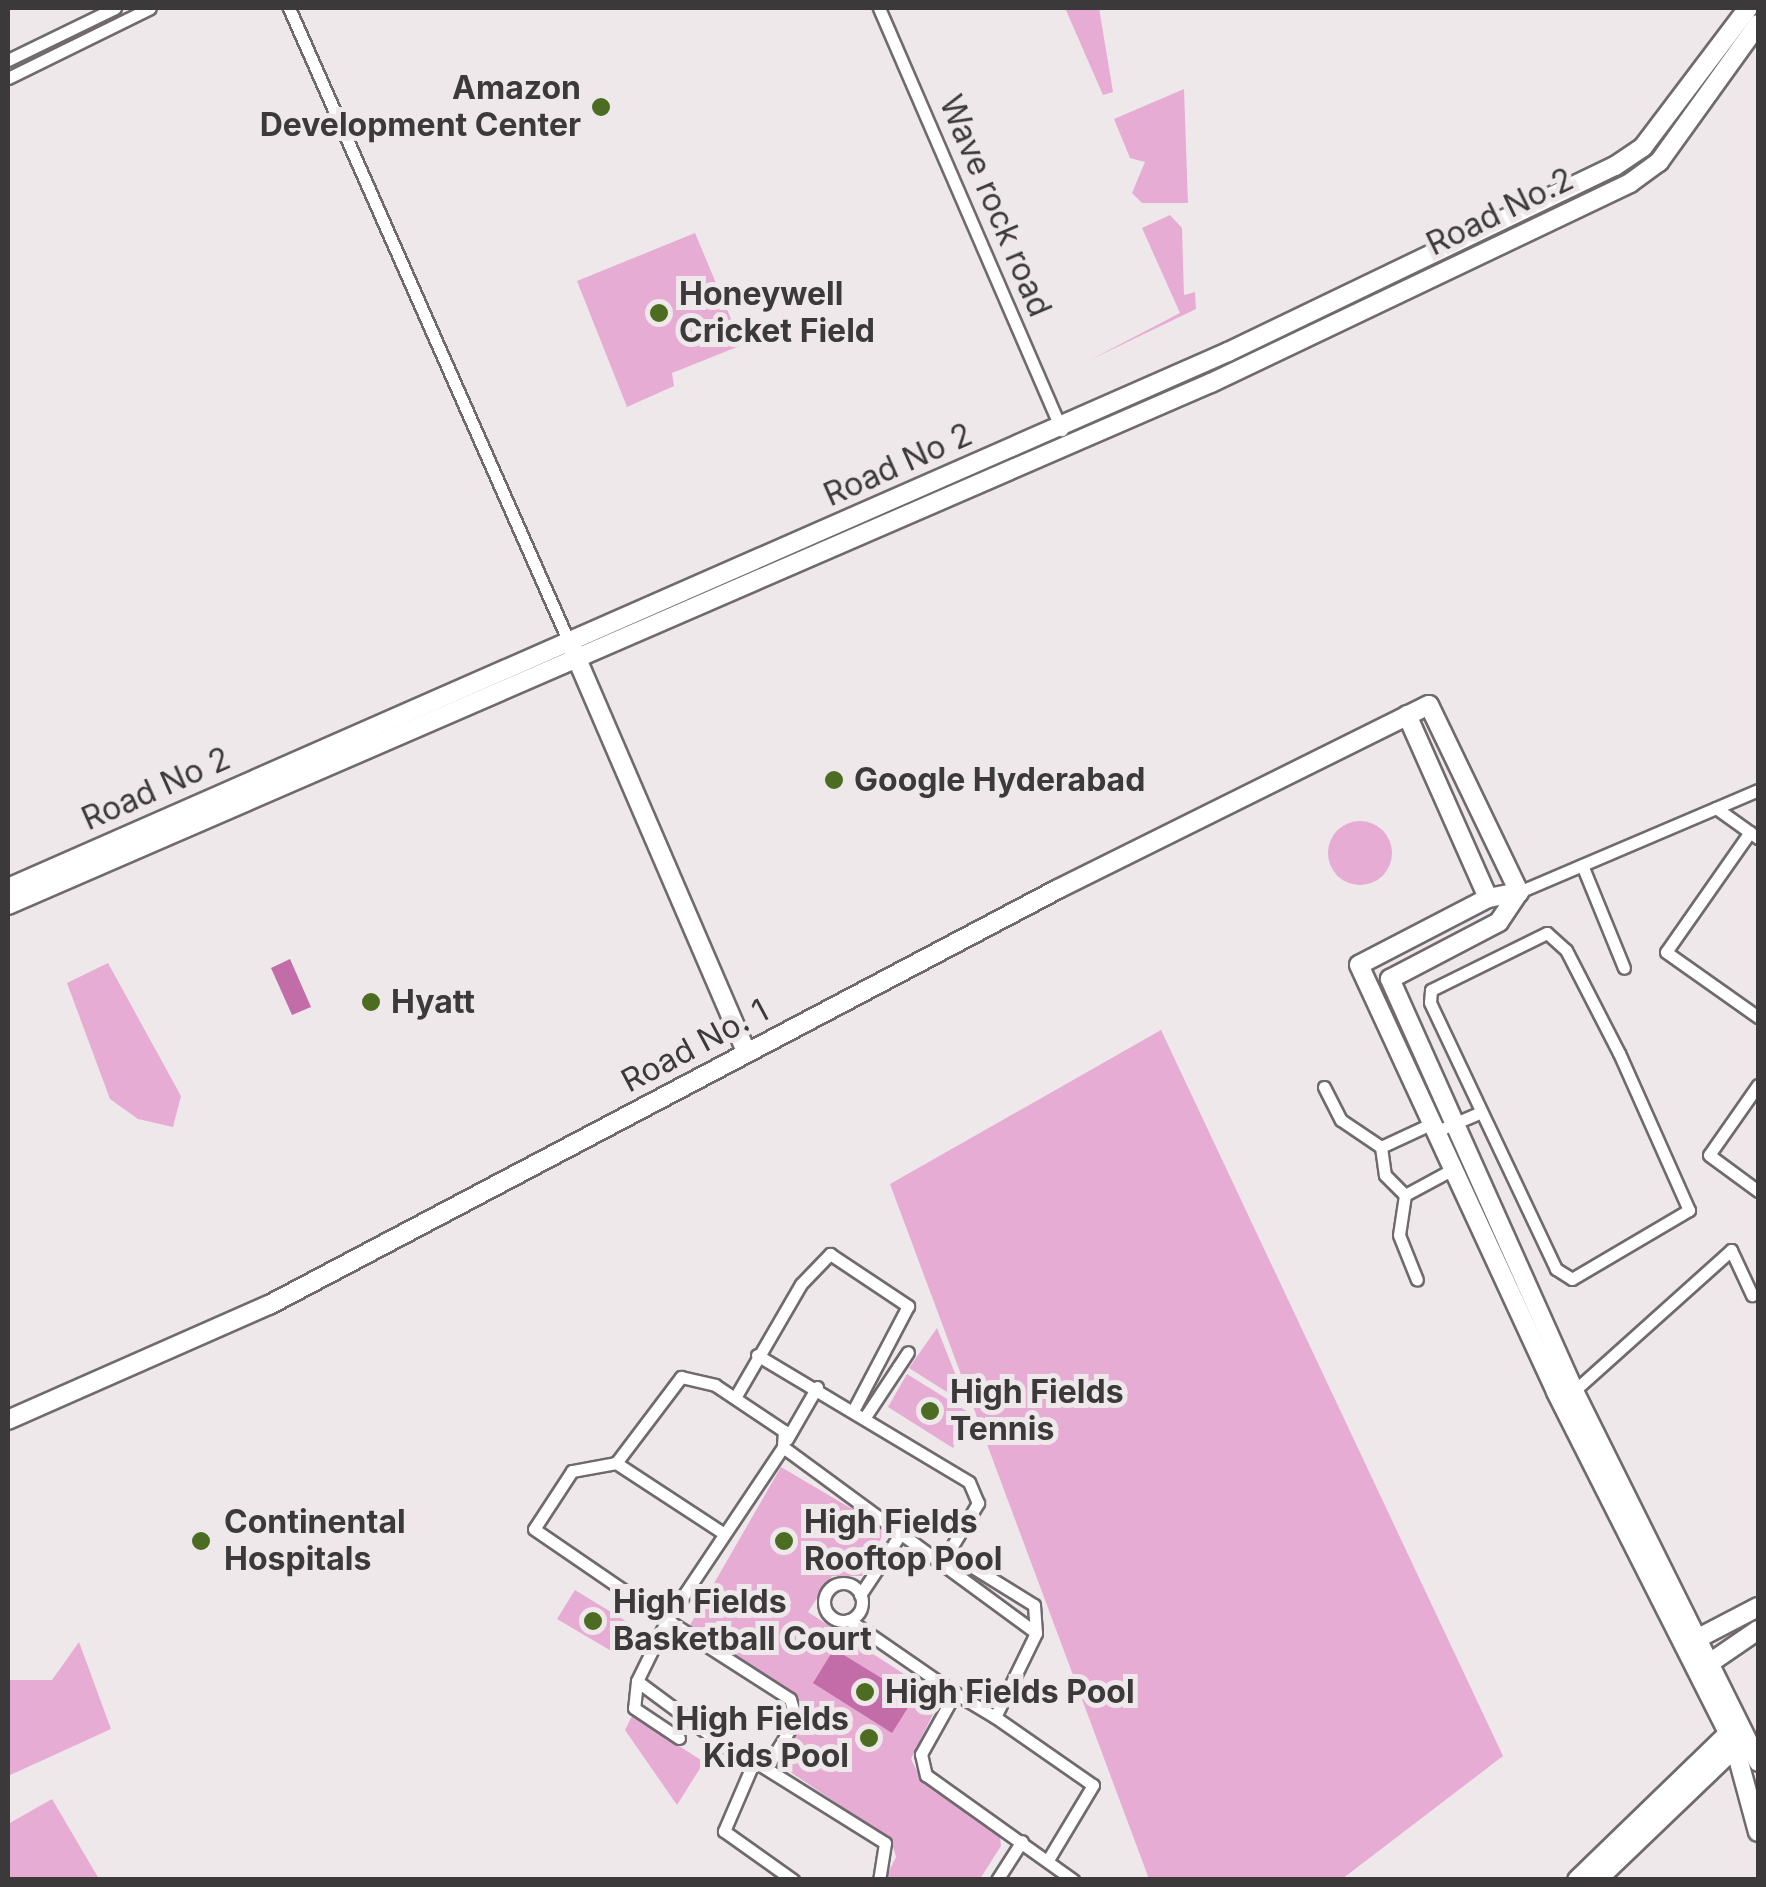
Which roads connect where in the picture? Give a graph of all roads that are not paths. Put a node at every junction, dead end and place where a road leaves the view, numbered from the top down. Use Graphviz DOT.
graph roads {
  1 [pos="116,8"];
  2 [pos="150,8"];
  3 [pos="288,8"];
  4 [pos="879,8"];
  5 [pos="1748,8"];
  6 [pos="1758,24"];
  7 [pos="8,60"];
  8 [pos="8,78"];
  9 [pos="1210,383"];
  10 [pos="1064,434"];
  11 [pos="571,647"];
  12 [pos="1407,715"];
  13 [pos="1758,790"];
  14 [pos="1716,808"];
  15 [pos="1754,835"];
  16 [pos="1582,865"];
  17 [pos="8,888"];
  18 [pos="1518,892"];
  19 [pos="1488,898"];
  20 [pos="8,905"];
  21 [pos="1624,968"];
  22 [pos="1758,1017"];
  23 [pos="748,1053"];
  24 [pos="1758,1085"];
  25 [pos="1324,1087"];
  26 [pos="1470,1092"];
  27 [pos="1447,1105"];
  28 [pos="1480,1113"];
  29 [pos="1456,1124"];
  30 [pos="1435,1127"];
  31 [pos="1381,1147"];
  32 [pos="1452,1170"];
  33 [pos="1758,1191"];
  34 [pos="1405,1196"];
  35 [pos="1417,1280"];
  36 [pos="1752,1295"];
  37 [pos="908,1352"];
  38 [pos="758,1355"];
  39 [pos="817,1387"];
  40 [pos="1574,1391"];
  41 [pos="736,1396"];
  42 [pos="861,1410"];
  43 [pos="8,1420"];
  44 [pos="785,1443"];
  45 [pos="616,1463"];
  46 [pos="723,1533"];
  47 [pos="901,1533"];
  48 [pos="942,1563"];
  49 [pos="971,1566"];
  50 [pos="860,1595"];
  51 [pos="1758,1608"];
  52 [pos="667,1620"];
  53 [pos="848,1620"];
  54 [pos="1758,1630"];
  55 [pos="1036,1632"];
  56 [pos="1689,1643"];
  57 [pos="1704,1668"];
  58 [pos="637,1681"];
  59 [pos="954,1694"];
  60 [pos="995,1717"];
  61 [pos="1738,1735"];
  62 [pos="679,1738"];
  63 [pos="1758,1762"];
  64 [pos="752,1766"];
  65 [pos="768,1766"];
  66 [pos="1758,1832"];
  67 [pos="1022,1841"];
  68 [pos="1048,1860"];
  69 [pos="792,1880"];
  70 [pos="879,1880"];
  71 [pos="997,1880"];
  72 [pos="1073,1880"];
  73 [pos="1577,1880"];
  74 [pos="1597,1880"];
  1 -- 7 [label="street"];
  2 -- 8 [label="street"];
  3 -- 11 [label="street"];
  4 -- 10 [label="street, Wave rock road"];
  5 -- 10 [label="street, Road No 2"];
  6 -- 9 [label="street, Road No.2"];
  9 -- 10 [label="street, Road No 2"];
  10 -- 11 [label="street, Road No 2"];
  11 -- 17 [label="street, Road No 2"];
  11 -- 20 [label="street, Road No 2"];
  11 -- 23 [label="street"];
  12 -- 18 [label="street, Road No. 1"];
  12 -- 19 [label="street"];
  12 -- 23 [label="street, Road No. 1"];
  13 -- 14 [label="street"];
  14 -- 15 [label="street"];
  14 -- 16 [label="street"];
  15 -- 22 [label="street"];
  16 -- 18 [label="street"];
  16 -- 21 [label="street"];
  18 -- 19 [label="street"];
  18 -- 27 [label="street"];
  19 -- 30 [label="street"];
  23 -- 43 [label="street, Road No. 1"];
  24 -- 33 [label="street"];
  25 -- 31 [label="street"];
  26 -- 27 [label="street"];
  26 -- 28 [label="street"];
  26 -- 28 [label="street"];
  27 -- 29 [label="street"];
  28 -- 29 [label="street"];
  29 -- 30 [label="street"];
  29 -- 40 [label="street"];
  30 -- 31 [label="street"];
  30 -- 32 [label="street"];
  31 -- 34 [label="street"];
  32 -- 34 [label="street"];
  32 -- 56 [label="street"];
  34 -- 35 [label="street"];
  36 -- 40 [label="street"];
  37 -- 42 [label="street"];
  38 -- 39 [label="street"];
  38 -- 41 [label="street"];
  38 -- 42 [label="street"];
  39 -- 42 [label="street"];
  39 -- 44 [label="street"];
  40 -- 56 [label="street"];
  41 -- 44 [label="street"];
  41 -- 45 [label="street"];
  42 -- 48 [label="street"];
  44 -- 46 [label="street"];
  44 -- 47 [label="street"];
  45 -- 46 [label="street"];
  45 -- 52 [label="street"];
  46 -- 52 [label="street"];
  47 -- 48 [label="street"];
  47 -- 50 [label="street"];
  48 -- 55 [label="street"];
  49 -- 55 [label="street"];
  50 -- 53 [label="street"];
  50 -- 53 [label="street"];
  51 -- 56 [label="street"];
  52 -- 58 [label="street"];
  52 -- 65 [label="street"];
  53 -- 59 [label="street"];
  54 -- 57 [label="street"];
  55 -- 60 [label="street"];
  56 -- 57 [label="street"];
  57 -- 61 [label="street"];
  58 -- 62 [label="street"];
  58 -- 64 [label="street"];
  59 -- 60 [label="street"];
  59 -- 67 [label="street"];
  60 -- 68 [label="street"];
  61 -- 63 [label="street"];
  61 -- 66 [label="street"];
  61 -- 73 [label="street"];
  61 -- 74 [label="street"];
  64 -- 65 [label="street"];
  64 -- 69 [label="street"];
  65 -- 70 [label="street"];
  67 -- 68 [label="street"];
  67 -- 71 [label="street"];
  68 -- 72 [label="street"];
}
